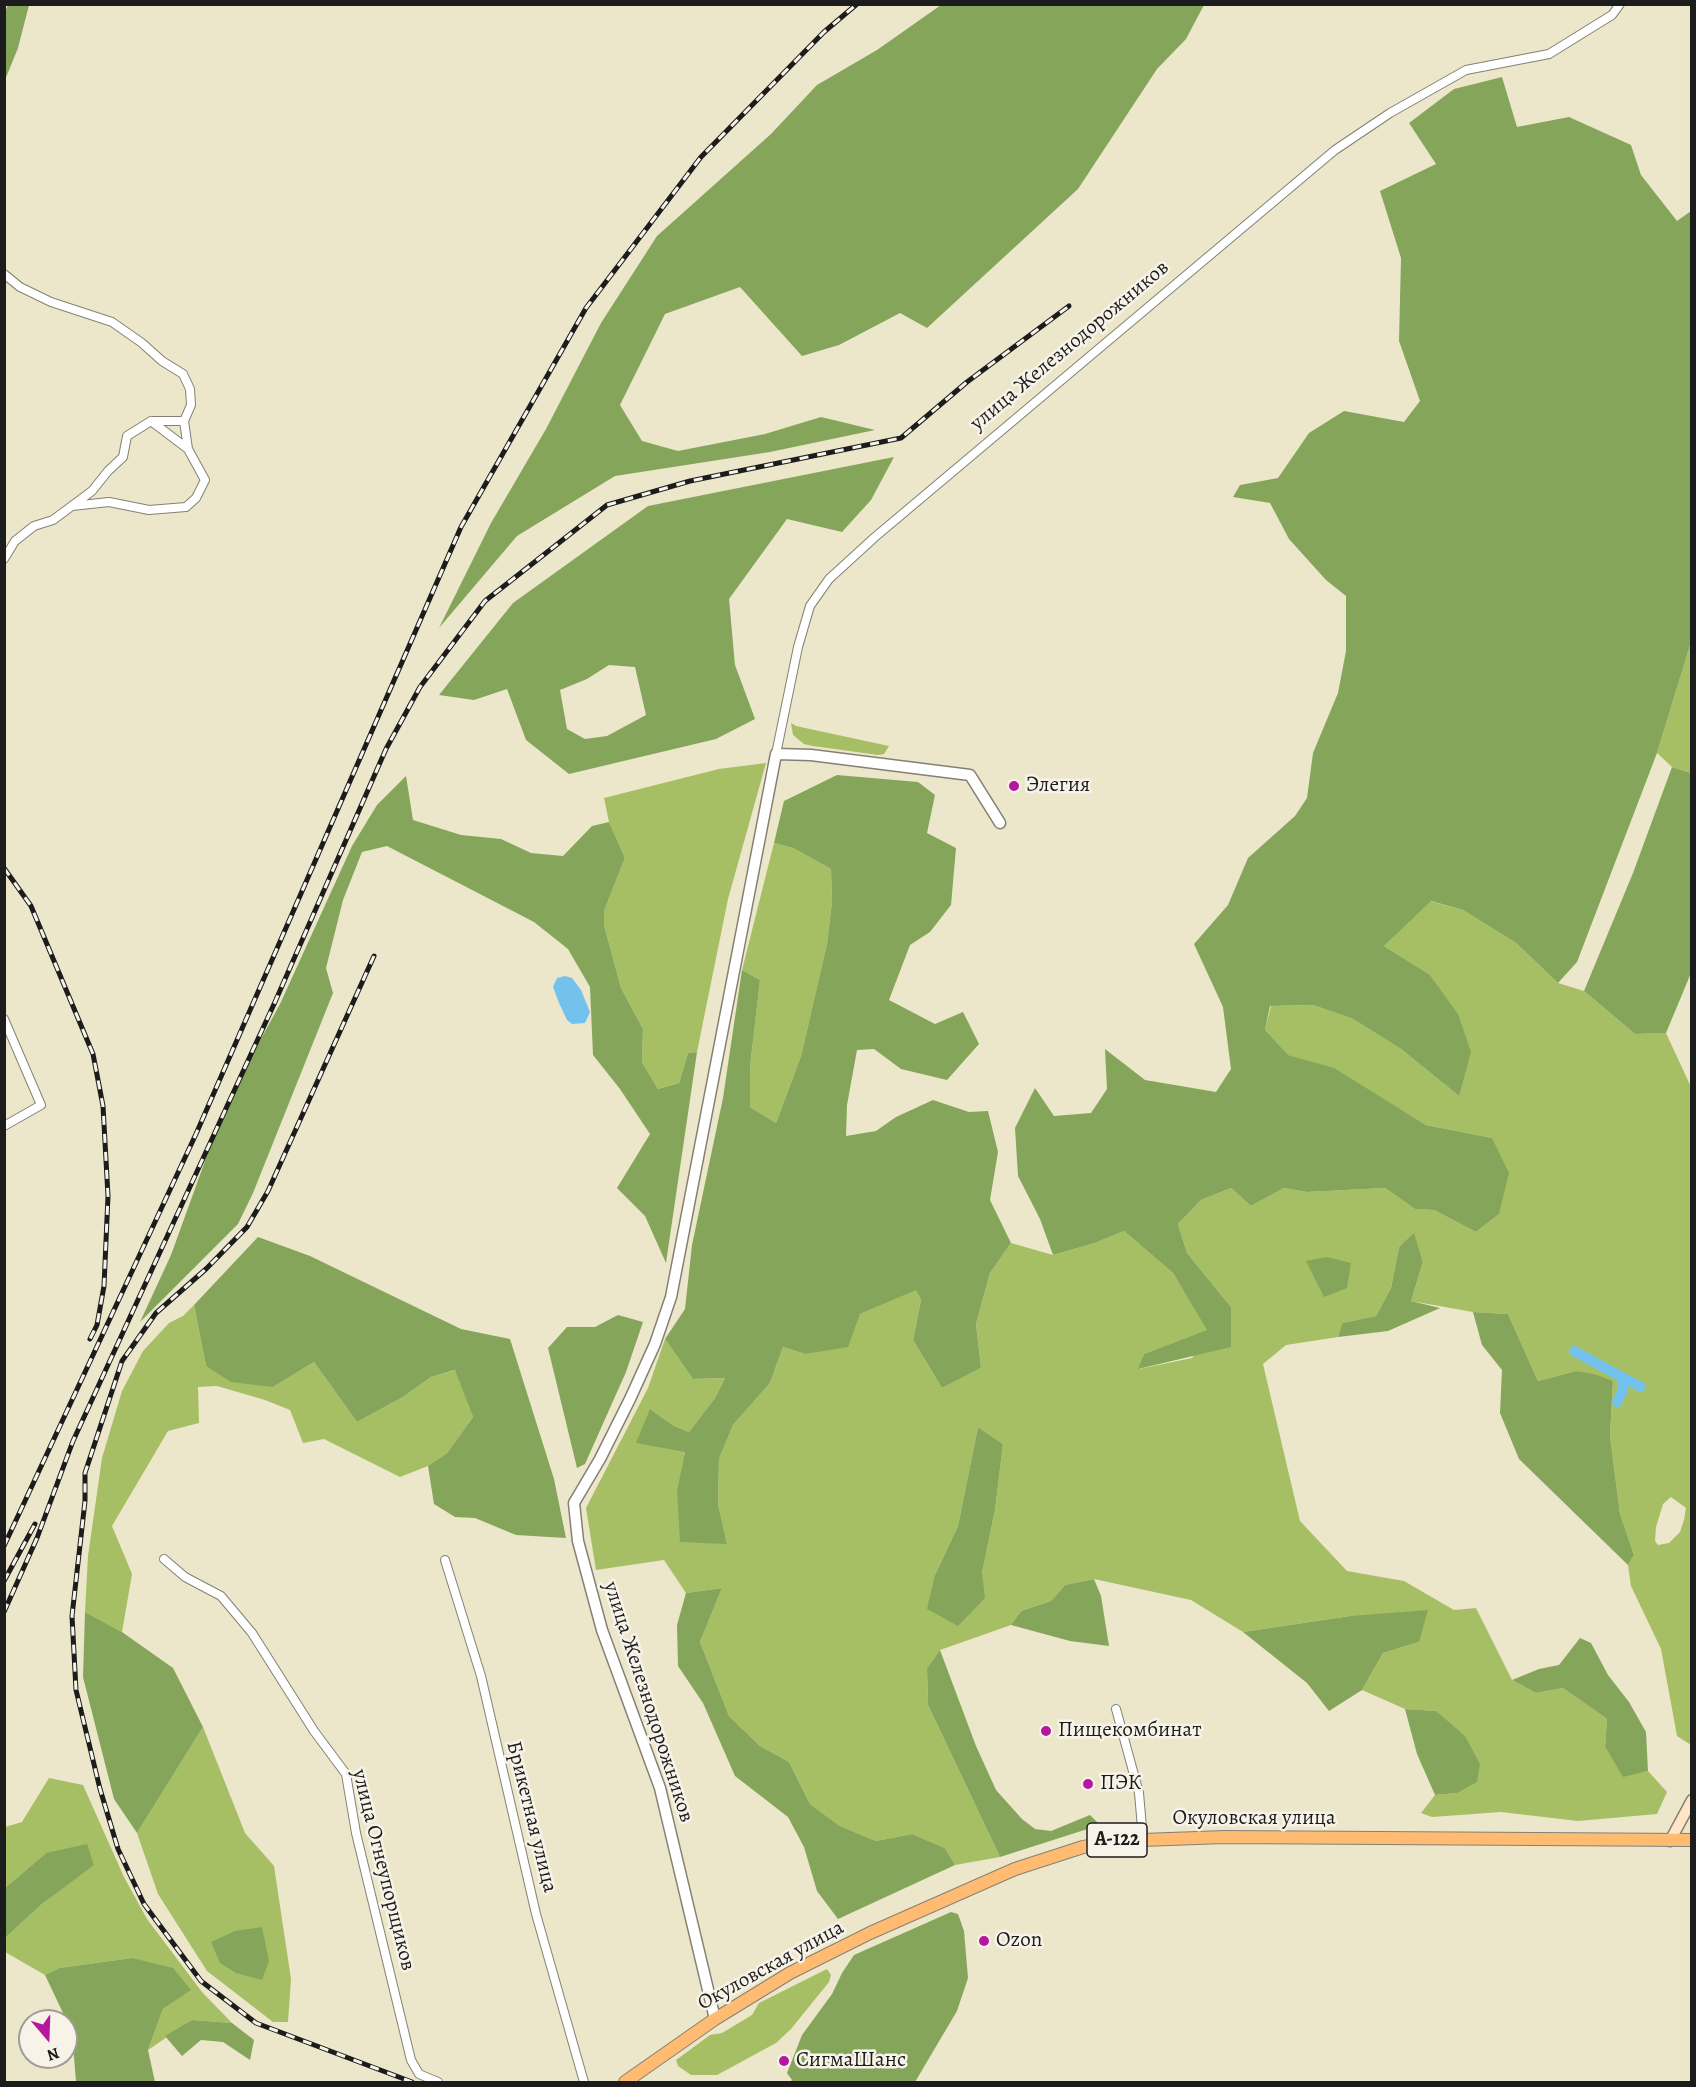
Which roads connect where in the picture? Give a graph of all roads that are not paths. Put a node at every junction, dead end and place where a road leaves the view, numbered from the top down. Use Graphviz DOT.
graph roads {
  1 [pos="1620,4"];
  2 [pos="4,273"];
  3 [pos="151,421"];
  4 [pos="184,422"];
  5 [pos="188,448"];
  6 [pos="70,506"];
  7 [pos="4,559"];
  8 [pos="776,754"];
  9 [pos="1000,823"];
  10 [pos="4,1019"];
  11 [pos="4,1125"];
  12 [pos="164,1559"];
  13 [pos="445,1560"];
  14 [pos="1116,1709"];
  15 [pos="1692,1800"];
  16 [pos="1143,1839"];
  17 [pos="1692,1840"];
  18 [pos="1670,1841"];
  19 [pos="715,2019"];
  20 [pos="438,2082"];
  21 [pos="584,2082"];
  22 [pos="624,2082"];
  1 -- 8 [label="street, улица Железнодорожников"];
  2 -- 4 [label="street"];
  3 -- 4 [label="street"];
  3 -- 5 [label="street"];
  3 -- 6 [label="street"];
  4 -- 5 [label="street"];
  5 -- 6 [label="street"];
  6 -- 7 [label="street"];
  8 -- 9 [label="street"];
  8 -- 19 [label="street, улица Железнодорожников"];
  10 -- 11 [label="street"];
  12 -- 20 [label="street, улица Огнеупорщиков"];
  13 -- 21 [label="street, Брикетная улица"];
  14 -- 16 [label="street"];
  15 -- 18 [label="main road"];
  16 -- 18 [label="main road, Окуловская улица / А-122"];
  16 -- 19 [label="main road, Окуловская улица / А-122"];
  17 -- 18 [label="main road, Окуловская улица / А-122"];
  19 -- 22 [label="main road, Окуловская улица / А-122"];
}
